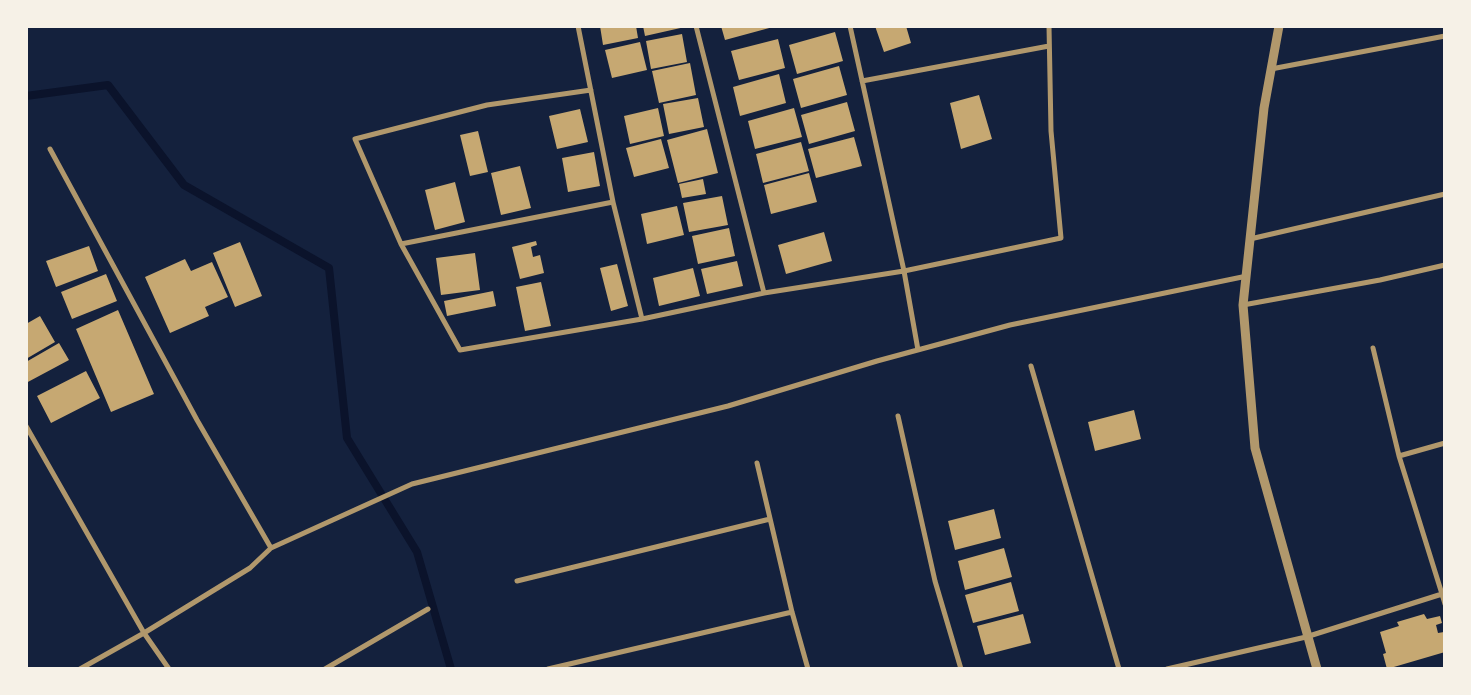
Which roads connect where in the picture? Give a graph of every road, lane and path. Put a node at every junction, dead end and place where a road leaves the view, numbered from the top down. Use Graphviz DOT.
graph roads {
  1 [pos="578,26"];
  2 [pos="696,26"];
  3 [pos="850,26"];
  4 [pos="1049,26"];
  5 [pos="1279,26"];
  6 [pos="1445,36"];
  7 [pos="1049,46"];
  8 [pos="1272,69"];
  9 [pos="862,81"];
  10 [pos="591,90"];
  11 [pos="50,149"];
  12 [pos="1445,194"];
  13 [pos="613,202"];
  14 [pos="1250,239"];
  15 [pos="402,244"];
  16 [pos="1445,265"];
  17 [pos="904,272"];
  18 [pos="1247,276"];
  19 [pos="764,293"];
  20 [pos="1243,305"];
  21 [pos="642,319"];
  22 [pos="1373,348"];
  23 [pos="918,350"];
  24 [pos="1031,366"];
  25 [pos="898,416"];
  26 [pos="26,426"];
  27 [pos="1445,442"];
  28 [pos="1399,456"];
  29 [pos="757,463"];
  30 [pos="770,519"];
  31 [pos="271,548"];
  32 [pos="516,581"];
  33 [pos="1443,593"];
  34 [pos="1445,604"];
  35 [pos="428,608"];
  36 [pos="792,612"];
  37 [pos="144,633"];
  38 [pos="1306,637"];
  39 [pos="80,669"];
  40 [pos="169,669"];
  41 [pos="325,669"];
  42 [pos="548,669"];
  43 [pos="808,669"];
  44 [pos="961,669"];
  45 [pos="1119,669"];
  46 [pos="1167,669"];
  47 [pos="1316,669"];
  1 -- 10 [label="street"];
  2 -- 19 [label="street"];
  3 -- 9 [label="street"];
  4 -- 7 [label="street"];
  5 -- 8 [label="street"];
  6 -- 8 [label="street"];
  7 -- 9 [label="street"];
  7 -- 17 [label="street"];
  8 -- 14 [label="street"];
  9 -- 17 [label="street"];
  10 -- 13 [label="street"];
  10 -- 15 [label="street"];
  11 -- 31 [label="street"];
  12 -- 14 [label="street"];
  13 -- 15 [label="street"];
  13 -- 21 [label="street"];
  14 -- 18 [label="street"];
  15 -- 21 [label="street"];
  16 -- 20 [label="street"];
  17 -- 19 [label="street"];
  17 -- 23 [label="street"];
  18 -- 20 [label="street"];
  18 -- 23 [label="street"];
  19 -- 21 [label="street"];
  20 -- 38 [label="street"];
  22 -- 28 [label="street"];
  23 -- 31 [label="street"];
  24 -- 45 [label="street"];
  25 -- 44 [label="street"];
  26 -- 37 [label="street"];
  27 -- 28 [label="street"];
  28 -- 33 [label="street"];
  29 -- 30 [label="street"];
  30 -- 32 [label="street"];
  30 -- 36 [label="street"];
  31 -- 37 [label="street"];
  33 -- 34 [label="street"];
  33 -- 38 [label="street"];
  35 -- 41 [label="street"];
  36 -- 42 [label="street"];
  36 -- 43 [label="street"];
  37 -- 39 [label="street"];
  37 -- 40 [label="street"];
  38 -- 46 [label="street"];
  38 -- 47 [label="street"];
}
